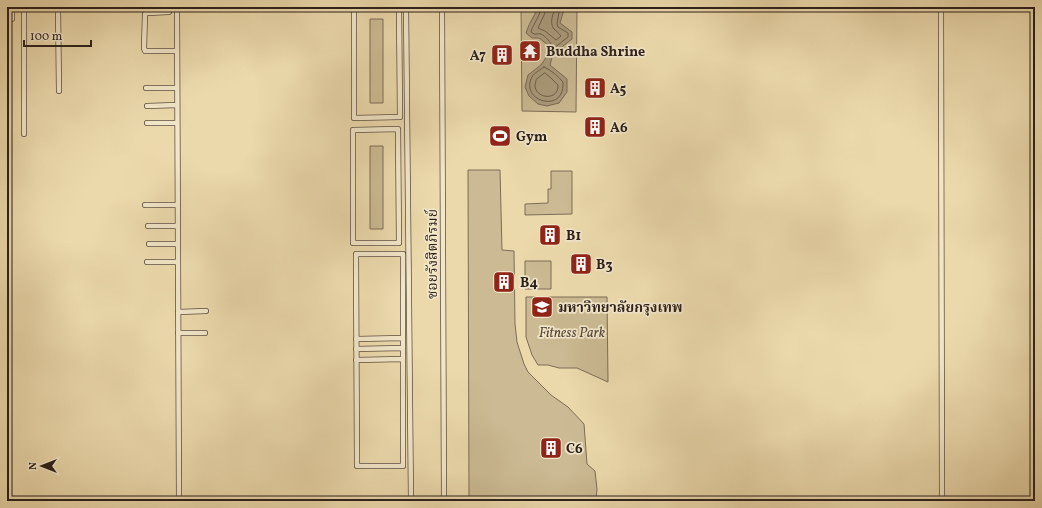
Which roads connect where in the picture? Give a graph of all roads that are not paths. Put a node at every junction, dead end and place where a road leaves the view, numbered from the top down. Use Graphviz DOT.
graph roads {
  1 [pos="12,7"];
  2 [pos="24,7"];
  3 [pos="58,7"];
  4 [pos="177,7"];
  5 [pos="354,7"];
  6 [pos="399,7"];
  7 [pos="406,7"];
  8 [pos="442,7"];
  9 [pos="940,7"];
  10 [pos="169,12"];
  11 [pos="7,20"];
  12 [pos="177,51"];
  13 [pos="400,60"];
  14 [pos="407,60"];
  15 [pos="146,88"];
  16 [pos="177,88"];
  17 [pos="59,91"];
  18 [pos="177,105"];
  19 [pos="146,106"];
  20 [pos="147,123"];
  21 [pos="177,123"];
  22 [pos="24,134"];
  23 [pos="399,185"];
  24 [pos="408,185"];
  25 [pos="178,204"];
  26 [pos="145,205"];
  27 [pos="148,226"];
  28 [pos="178,226"];
  29 [pos="149,244"];
  30 [pos="178,244"];
  31 [pos="147,262"];
  32 [pos="178,262"];
  33 [pos="178,312"];
  34 [pos="206,312"];
  35 [pos="410,324"];
  36 [pos="403,325"];
  37 [pos="178,333"];
  38 [pos="206,333"];
  39 [pos="356,338"];
  40 [pos="403,338"];
  41 [pos="403,348"];
  42 [pos="356,349"];
  43 [pos="403,359"];
  44 [pos="356,360"];
  45 [pos="179,501"];
  46 [pos="412,501"];
  47 [pos="444,501"];
  48 [pos="942,501"];
  1 -- 11 [label="street"];
  2 -- 22 [label="street"];
  3 -- 17 [label="street"];
  4 -- 12 [label="street"];
  5 -- 13 [label="street"];
  6 -- 13 [label="street"];
  7 -- 14 [label="street"];
  8 -- 47 [label="street, ซอยรังสิตภิรมย์"];
  9 -- 48 [label="street"];
  10 -- 12 [label="street"];
  12 -- 16 [label="street"];
  13 -- 14 [label="street"];
  14 -- 24 [label="street"];
  15 -- 16 [label="street"];
  16 -- 18 [label="street"];
  18 -- 19 [label="street"];
  18 -- 21 [label="street"];
  20 -- 21 [label="street"];
  21 -- 25 [label="street"];
  23 -- 23 [label="street"];
  23 -- 24 [label="street"];
  24 -- 35 [label="street"];
  25 -- 26 [label="street"];
  25 -- 28 [label="street"];
  27 -- 28 [label="street"];
  28 -- 30 [label="street"];
  29 -- 30 [label="street"];
  30 -- 32 [label="street"];
  31 -- 32 [label="street"];
  32 -- 33 [label="street"];
  33 -- 34 [label="street"];
  33 -- 37 [label="street"];
  35 -- 36 [label="street"];
  35 -- 46 [label="street"];
  36 -- 39 [label="street"];
  36 -- 40 [label="street"];
  37 -- 38 [label="street"];
  37 -- 45 [label="street"];
  39 -- 40 [label="street"];
  39 -- 42 [label="street"];
  40 -- 41 [label="street"];
  41 -- 42 [label="street"];
  41 -- 43 [label="street"];
  42 -- 44 [label="street"];
  43 -- 44 [label="street"];
  43 -- 44 [label="street"];
}
